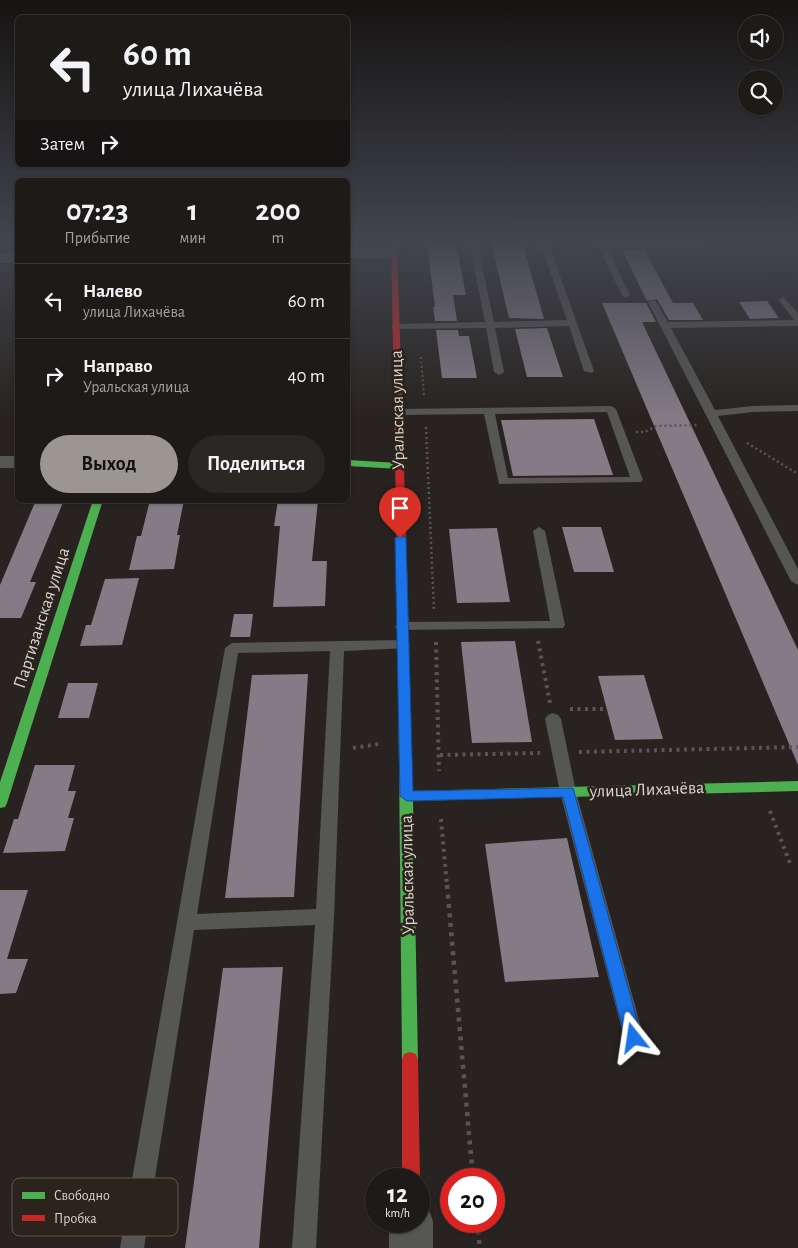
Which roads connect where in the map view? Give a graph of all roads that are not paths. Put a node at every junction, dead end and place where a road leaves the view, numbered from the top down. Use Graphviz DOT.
graph roads {
  1 [pos="395,300"];
  2 [pos="484,300"];
  3 [pos="565,300"];
  4 [pos="783,300"];
  5 [pos="652,302"];
  6 [pos="798,321"];
  7 [pos="574,324"];
  8 [pos="488,325"];
  9 [pos="665,325"];
  10 [pos="396,327"];
  11 [pos="499,372"];
  12 [pos="589,372"];
  13 [pos="798,408"];
  14 [pos="489,411"];
  15 [pos="398,412"];
  16 [pos="711,414"];
  17 [pos="0,462"];
  18 [pos="15,462"];
  19 [pos="350,463"];
  20 [pos="399,466"];
  21 [pos="97,503"];
  22 [pos="539,531"];
  23 [pos="798,581"];
  24 [pos="403,636"];
  25 [pos="336,646"];
  26 [pos="553,719"];
  27 [pos="798,786"];
  28 [pos="568,792"];
  29 [pos="407,796"];
  30 [pos="0,803"];
  31 [pos="325,917"];
  32 [pos="186,922"];
  33 [pos="634,1038"];
  34 [pos="411,1168"];
  35 [pos="144,1178"];
  36 [pos="411,1233"];
  37 [pos="304,1248"];
  38 [pos="411,1248"];
  1 -- 10 [label="street, Уральская улица"];
  2 -- 8 [label="lane"];
  3 -- 7 [label="lane"];
  4 -- 6 [label="lane"];
  5 -- 9 [label="lane"];
  6 -- 9 [label="lane"];
  7 -- 8 [label="lane"];
  7 -- 12 [label="lane"];
  8 -- 10 [label="lane"];
  8 -- 11 [label="lane"];
  9 -- 16 [label="lane"];
  10 -- 15 [label="street, Уральская улица"];
  13 -- 16 [label="lane"];
  14 -- 14 [label="lane"];
  14 -- 15 [label="lane"];
  15 -- 20 [label="street, Уральская улица"];
  16 -- 23 [label="lane"];
  17 -- 18 [label="street"];
  19 -- 20 [label="street"];
  20 -- 24 [label="street, Уральская улица"];
  21 -- 30 [label="street, Партизанская улица"];
  22 -- 24 [label="lane"];
  24 -- 25 [label="lane"];
  24 -- 29 [label="street, Уральская улица"];
  25 -- 31 [label="lane"];
  25 -- 32 [label="lane"];
  26 -- 28 [label="lane"];
  27 -- 28 [label="street, улица Лихачёва"];
  28 -- 29 [label="street, улица Лихачёва"];
  28 -- 33 [label="lane"];
  29 -- 34 [label="street, Уральская улица"];
  31 -- 32 [label="lane"];
  31 -- 37 [label="lane"];
  32 -- 35 [label="lane"];
  36 -- 38 [label="street"];
}
